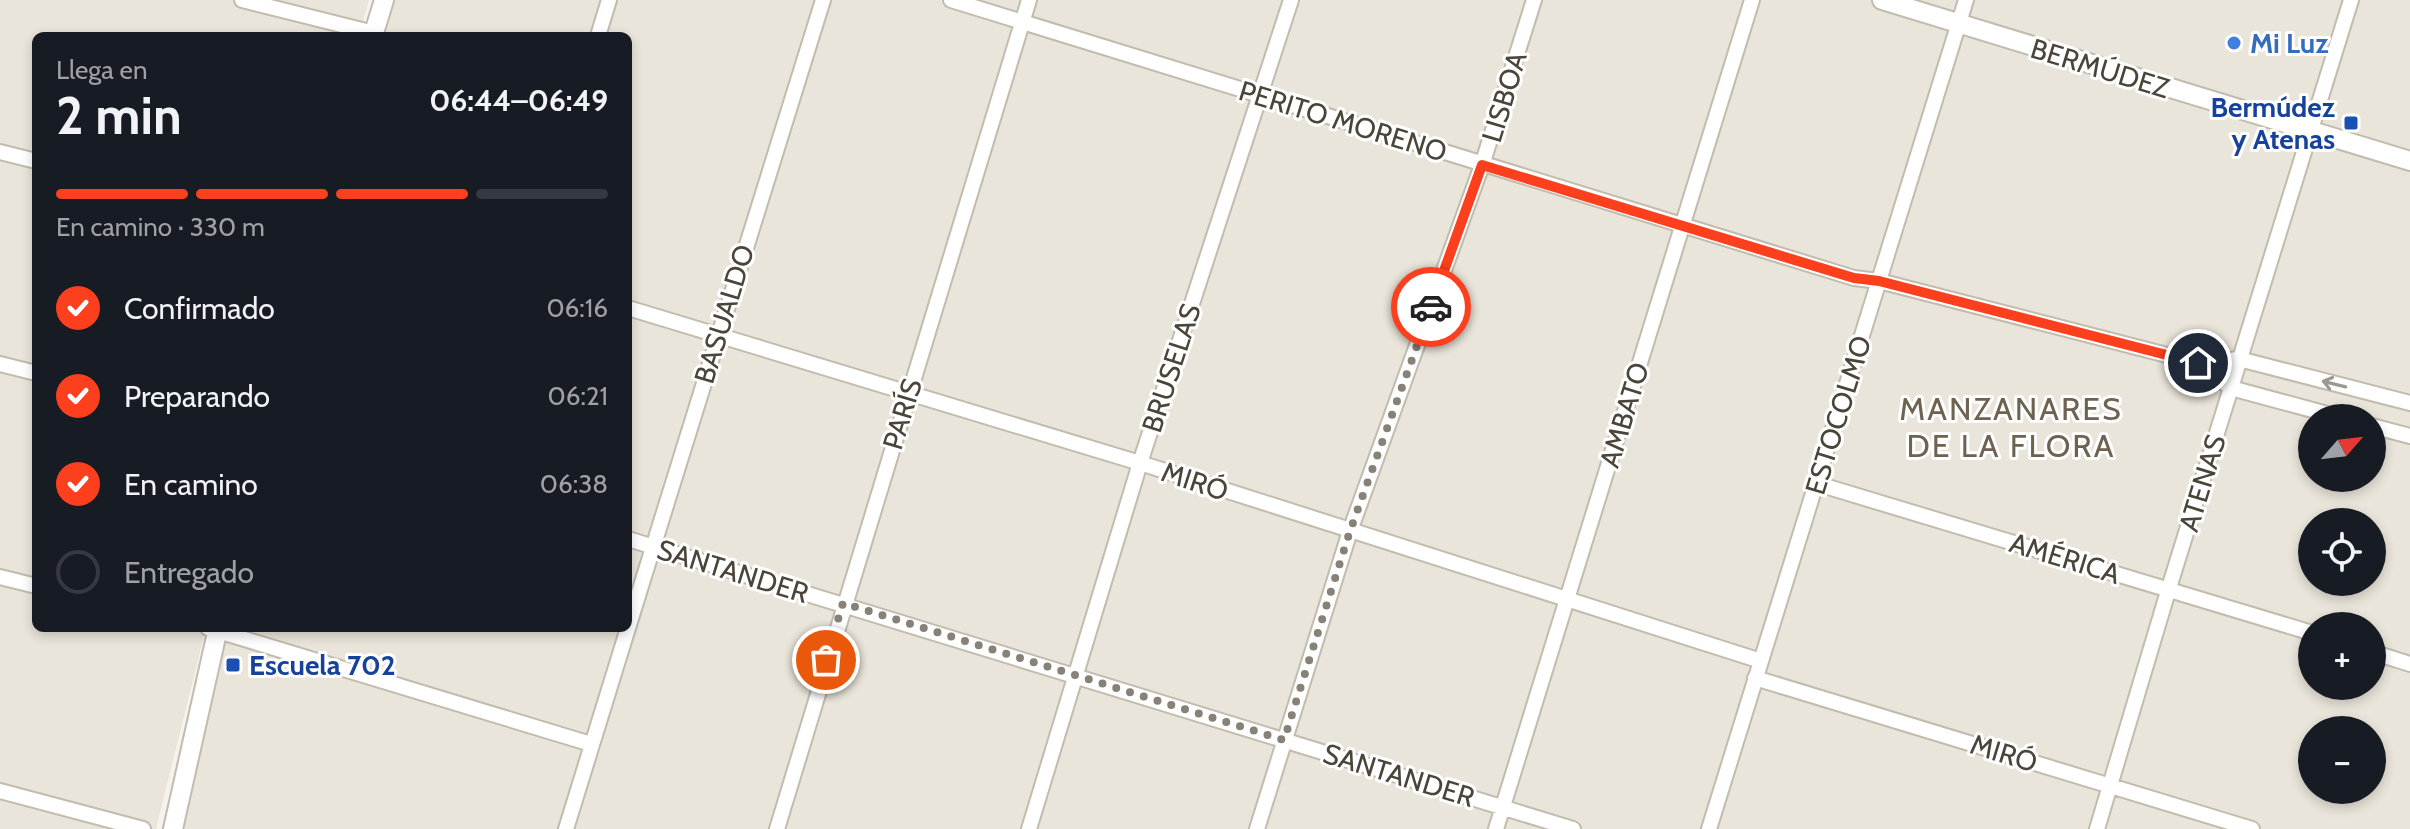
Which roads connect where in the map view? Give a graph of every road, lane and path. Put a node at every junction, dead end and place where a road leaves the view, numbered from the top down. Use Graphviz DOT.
graph roads {
  1 [pos="242,0"];
  2 [pos="384,0"];
  3 [pos="609,0"];
  4 [pos="823,0"];
  5 [pos="951,0"];
  6 [pos="1029,0"];
  7 [pos="1291,0"];
  8 [pos="1534,0"];
  9 [pos="1752,0"];
  10 [pos="1882,0"];
  11 [pos="1966,0"];
  12 [pos="2351,0"];
  13 [pos="1021,23"];
  14 [pos="1958,25"];
  15 [pos="363,32"];
  16 [pos="375,32"];
  17 [pos="599,32"];
  18 [pos="1262,95"];
  19 [pos="2309,131"];
  20 [pos="0,152"];
  21 [pos="32,160"];
  22 [pos="2410,161"];
  23 [pos="1482,165"];
  24 [pos="1683,225"];
  25 [pos="1879,281"];
  26 [pos="632,309"];
  27 [pos="717,337"];
  28 [pos="2239,359"];
  29 [pos="2198,363"];
  30 [pos="0,364"];
  31 [pos="32,372"];
  32 [pos="2231,388"];
  33 [pos="908,394"];
  34 [pos="2410,403"];
  35 [pos="2298,406"];
  36 [pos="2386,430"];
  37 [pos="2410,436"];
  38 [pos="1140,463"];
  39 [pos="1818,484"];
  40 [pos="1350,531"];
  41 [pos="632,540"];
  42 [pos="654,547"];
  43 [pos="0,577"];
  44 [pos="32,585"];
  45 [pos="2169,588"];
  46 [pos="1567,600"];
  47 [pos="843,603"];
  48 [pos="632,616"];
  49 [pos="2298,629"];
  50 [pos="214,632"];
  51 [pos="225,632"];
  52 [pos="627,632"];
  53 [pos="2386,656"];
  54 [pos="1761,661"];
  55 [pos="2410,664"];
  56 [pos="1077,677"];
  57 [pos="1755,678"];
  58 [pos="1284,740"];
  59 [pos="591,744"];
  60 [pos="2111,785"];
  61 [pos="0,791"];
  62 [pos="1503,806"];
  63 [pos="143,829"];
  64 [pos="173,829"];
  65 [pos="566,829"];
  66 [pos="777,829"];
  67 [pos="1029,829"];
  68 [pos="1257,829"];
  69 [pos="1496,829"];
  70 [pos="1573,829"];
  71 [pos="1709,829"];
  72 [pos="2097,829"];
  73 [pos="2252,829"];
  1 -- 15 [label="street"];
  2 -- 16 [label="street"];
  3 -- 17 [label="street"];
  4 -- 27 [label="street, BASUALDO"];
  5 -- 13 [label="street, PERITO MORENO"];
  6 -- 13 [label="street, PARÍS"];
  7 -- 18 [label="street, BRUSELAS"];
  8 -- 23 [label="street, LISBOA"];
  9 -- 24 [label="street, AMBATO"];
  10 -- 14 [label="street, BERMÚDEZ"];
  11 -- 14 [label="street, ESTOCOLMO"];
  12 -- 19 [label="street, ATENAS"];
  13 -- 18 [label="street, PERITO MORENO"];
  13 -- 33 [label="street, PARÍS"];
  14 -- 19 [label="street, BERMÚDEZ"];
  14 -- 25 [label="street, ESTOCOLMO"];
  18 -- 23 [label="street, PERITO MORENO"];
  18 -- 38 [label="street, BRUSELAS"];
  19 -- 22 [label="street, BERMÚDEZ"];
  19 -- 28 [label="street, ATENAS"];
  20 -- 21 [label="street"];
  23 -- 24 [label="street, PERITO MORENO"];
  23 -- 40 [label="street, LISBOA"];
  24 -- 25 [label="street, PERITO MORENO"];
  24 -- 46 [label="street, AMBATO"];
  25 -- 29 [label="street, PERITO MORENO"];
  25 -- 39 [label="street, ESTOCOLMO"];
  26 -- 27 [label="street, MIRÓ"];
  27 -- 33 [label="street, MIRÓ"];
  27 -- 42 [label="street, BASUALDO"];
  28 -- 29 [label="street, PERITO MORENO"];
  28 -- 32 [label="street, ATENAS"];
  34 -- 28 [label="street, PERITO MORENO, one-way"];
  29 -- 32 [label="street, PERITO MORENO"];
  30 -- 31 [label="street"];
  32 -- 35 [label="street, PERITO MORENO"];
  32 -- 45 [label="street, ATENAS"];
  33 -- 38 [label="street, MIRÓ"];
  33 -- 47 [label="street, PARÍS"];
  36 -- 37 [label="street"];
  38 -- 40 [label="street, MIRÓ"];
  38 -- 56 [label="street, BRUSELAS"];
  39 -- 45 [label="street, AMÉRICA"];
  39 -- 54 [label="street, ESTOCOLMO"];
  40 -- 46 [label="street, MIRÓ"];
  40 -- 58 [label="street, LISBOA"];
  41 -- 42 [label="street, SANTANDER"];
  42 -- 47 [label="street, SANTANDER"];
  42 -- 48 [label="street, BASUALDO"];
  43 -- 44 [label="street"];
  45 -- 49 [label="street, AMÉRICA"];
  45 -- 60 [label="street, ATENAS"];
  46 -- 54 [label="street, MIRÓ"];
  46 -- 62 [label="street, AMBATO"];
  47 -- 56 [label="street, SANTANDER"];
  47 -- 66 [label="street, PARÍS"];
  50 -- 64 [label="street"];
  51 -- 59 [label="street"];
  52 -- 59 [label="street, BASUALDO"];
  53 -- 55 [label="street"];
  54 -- 57 [label="street, ESTOCOLMO"];
  56 -- 58 [label="street, SANTANDER"];
  56 -- 67 [label="street, BRUSELAS"];
  57 -- 60 [label="street, MIRÓ"];
  57 -- 71 [label="street, ESTOCOLMO"];
  58 -- 62 [label="street, SANTANDER"];
  58 -- 68 [label="street, LISBOA"];
  59 -- 65 [label="street, BASUALDO"];
  60 -- 72 [label="street, ATENAS"];
  60 -- 73 [label="street, MIRÓ"];
  61 -- 63 [label="street"];
  62 -- 69 [label="street, AMBATO"];
  62 -- 70 [label="street, SANTANDER"];
}
